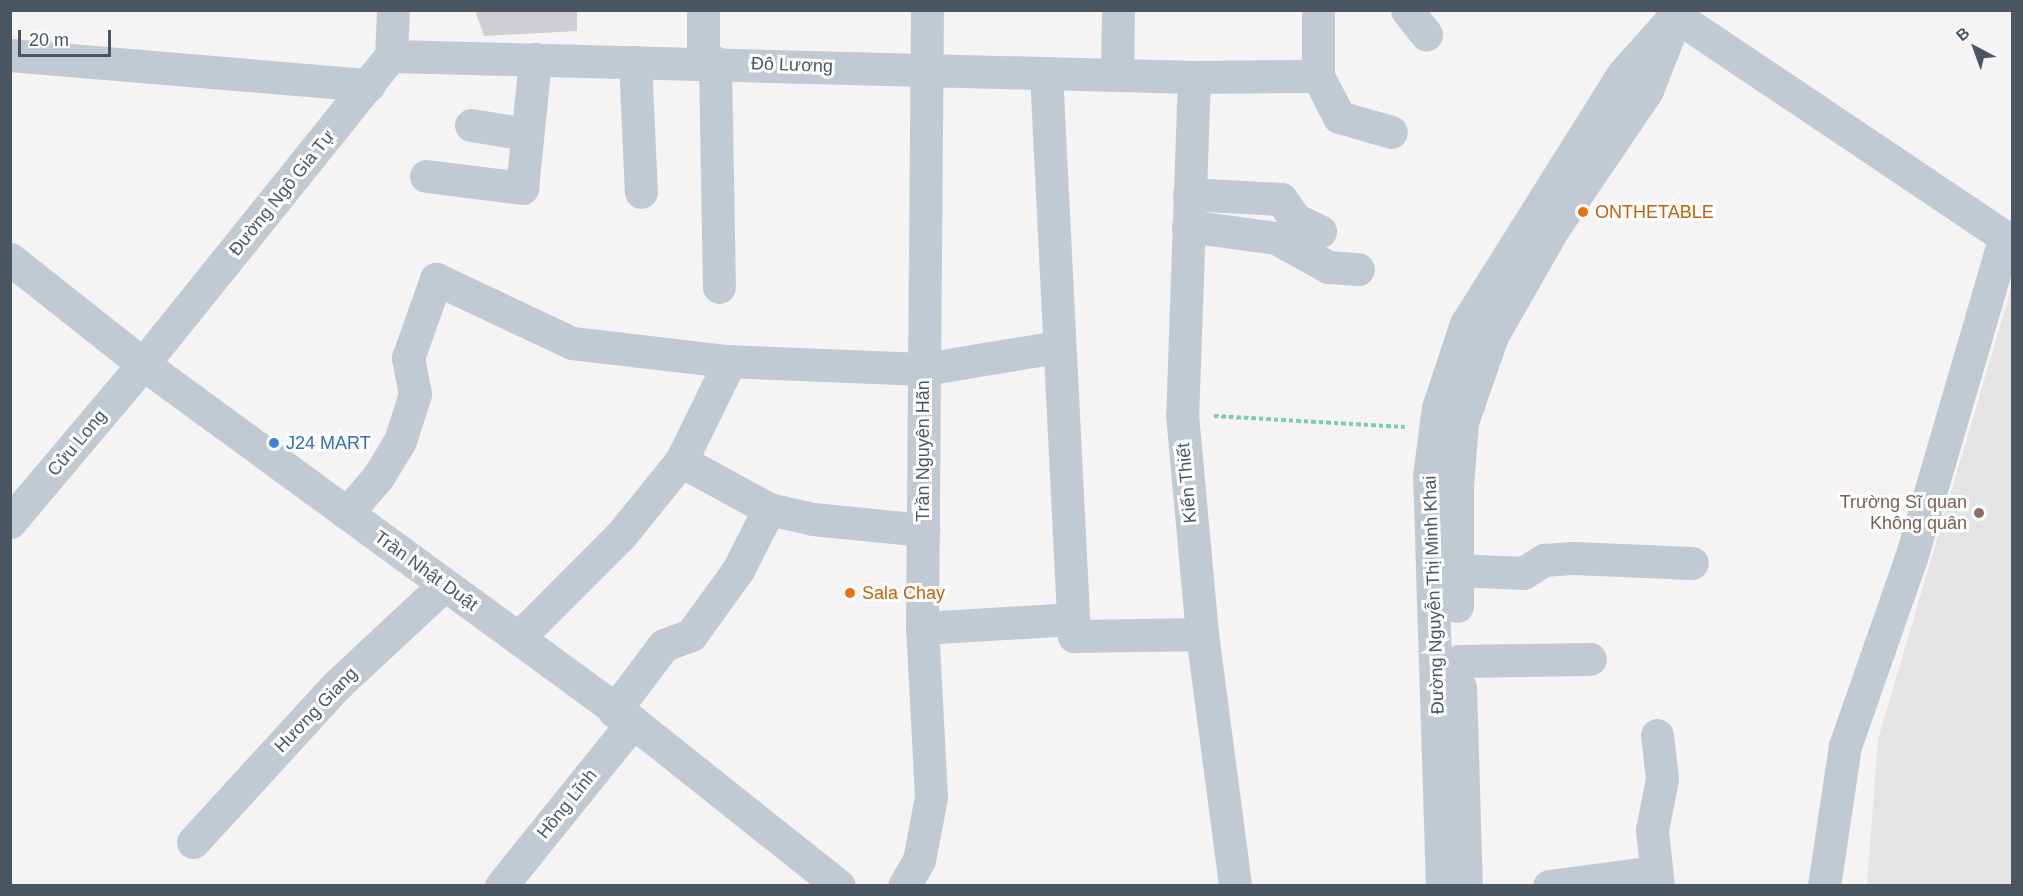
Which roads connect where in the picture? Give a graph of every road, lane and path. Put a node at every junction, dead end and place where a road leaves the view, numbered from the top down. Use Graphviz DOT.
graph roads {
  1 [pos="393,10"];
  2 [pos="703,10"];
  3 [pos="927,10"];
  4 [pos="1118,10"];
  5 [pos="1318,10"];
  6 [pos="1678,13"];
  7 [pos="10,55"];
  8 [pos="391,56"];
  9 [pos="535,59"];
  10 [pos="635,62"];
  11 [pos="708,62"];
  12 [pos="926,69"];
  13 [pos="1046,73"];
  14 [pos="1117,75"];
  15 [pos="1318,76"];
  16 [pos="1194,77"];
  17 [pos="369,85"];
  18 [pos="471,125"];
  19 [pos="1390,132"];
  20 [pos="527,134"];
  21 [pos="426,176"];
  22 [pos="641,192"];
  23 [pos="1189,194"];
  24 [pos="1188,226"];
  25 [pos="1320,231"];
  26 [pos="2008,240"];
  27 [pos="10,259"];
  28 [pos="1358,269"];
  29 [pos="719,287"];
  30 [pos="1057,347"];
  31 [pos="725,361"];
  32 [pos="143,364"];
  33 [pos="924,369"];
  34 [pos="1182,414"];
  35 [pos="1435,428"];
  36 [pos="681,461"];
  37 [pos="769,508"];
  38 [pos="347,513"];
  39 [pos="10,522"];
  40 [pos="923,530"];
  41 [pos="1692,563"];
  42 [pos="1456,570"];
  43 [pos="444,585"];
  44 [pos="1073,619"];
  45 [pos="922,628"];
  46 [pos="1202,634"];
  47 [pos="518,638"];
  48 [pos="1590,658"];
  49 [pos="1459,661"];
  50 [pos="623,716"];
  51 [pos="1658,735"];
  52 [pos="193,842"];
  53 [pos="1657,879"];
  54 [pos="501,885"];
  55 [pos="839,885"];
  56 [pos="904,885"];
  57 [pos="1235,885"];
  58 [pos="1443,885"];
  59 [pos="1466,885"];
  60 [pos="1548,885"];
  61 [pos="1824,885"];
  1 -- 8 [label="street"];
  2 -- 11 [label="street"];
  3 -- 12 [label="street, Trần Nguyên Hãn"];
  4 -- 14 [label="street"];
  5 -- 15 [label="street"];
  6 -- 26 [label="street"];
  6 -- 35 [label="street, Đường Nguyễn Thị Minh Khai"];
  6 -- 42 [label="street, Đường Nguyễn Thị Minh Khai"];
  7 -- 17 [label="street"];
  8 -- 9 [label="street, Đô Lương"];
  8 -- 17 [label="street, Đường Ngô Gia Tự"];
  9 -- 10 [label="street, Đô Lương"];
  9 -- 20 [label="street"];
  10 -- 11 [label="street, Đô Lương"];
  10 -- 22 [label="street"];
  11 -- 12 [label="street, Đô Lương"];
  11 -- 29 [label="street"];
  12 -- 13 [label="street, Đô Lương"];
  12 -- 33 [label="street, Trần Nguyên Hãn"];
  13 -- 14 [label="street, Đô Lương"];
  13 -- 30 [label="street"];
  14 -- 16 [label="street, Đô Lương"];
  15 -- 16 [label="street, Đô Lương"];
  15 -- 19 [label="street"];
  16 -- 23 [label="street, Kiến Thiết"];
  17 -- 32 [label="street, Đường Ngô Gia Tự"];
  18 -- 20 [label="street"];
  20 -- 21 [label="street"];
  23 -- 24 [label="street, Kiến Thiết"];
  23 -- 25 [label="street"];
  24 -- 28 [label="street"];
  24 -- 34 [label="street, Kiến Thiết"];
  26 -- 61 [label="street"];
  27 -- 32 [label="street, Trần Nhật Duật"];
  30 -- 33 [label="street"];
  30 -- 44 [label="street"];
  31 -- 33 [label="street"];
  31 -- 36 [label="street"];
  31 -- 38 [label="street"];
  32 -- 38 [label="street, Trần Nhật Duật"];
  32 -- 39 [label="street, Cửu Long"];
  33 -- 40 [label="street, Trần Nguyên Hãn"];
  34 -- 35 [label="path"];
  34 -- 46 [label="street, Kiến Thiết"];
  35 -- 58 [label="street, Đường Nguyễn Thị Minh Khai"];
  36 -- 37 [label="street"];
  36 -- 47 [label="street"];
  37 -- 40 [label="street"];
  37 -- 50 [label="street, Hồng Lĩnh"];
  38 -- 43 [label="street, Trần Nhật Duật"];
  40 -- 45 [label="street, Trần Nguyên Hãn"];
  41 -- 42 [label="street"];
  42 -- 49 [label="street, Đường Nguyễn Thị Minh Khai"];
  43 -- 47 [label="street, Trần Nhật Duật"];
  43 -- 52 [label="street, Hương Giang"];
  44 -- 45 [label="street"];
  44 -- 46 [label="street"];
  45 -- 56 [label="street, Trần Nguyên Hãn"];
  46 -- 57 [label="street, Kiến Thiết"];
  47 -- 50 [label="street, Trần Nhật Duật"];
  48 -- 49 [label="street"];
  49 -- 59 [label="street, Đường Nguyễn Thị Minh Khai"];
  50 -- 54 [label="street, Hồng Lĩnh"];
  50 -- 55 [label="street, Trần Nhật Duật"];
  51 -- 53 [label="street"];
  53 -- 60 [label="street"];
}
